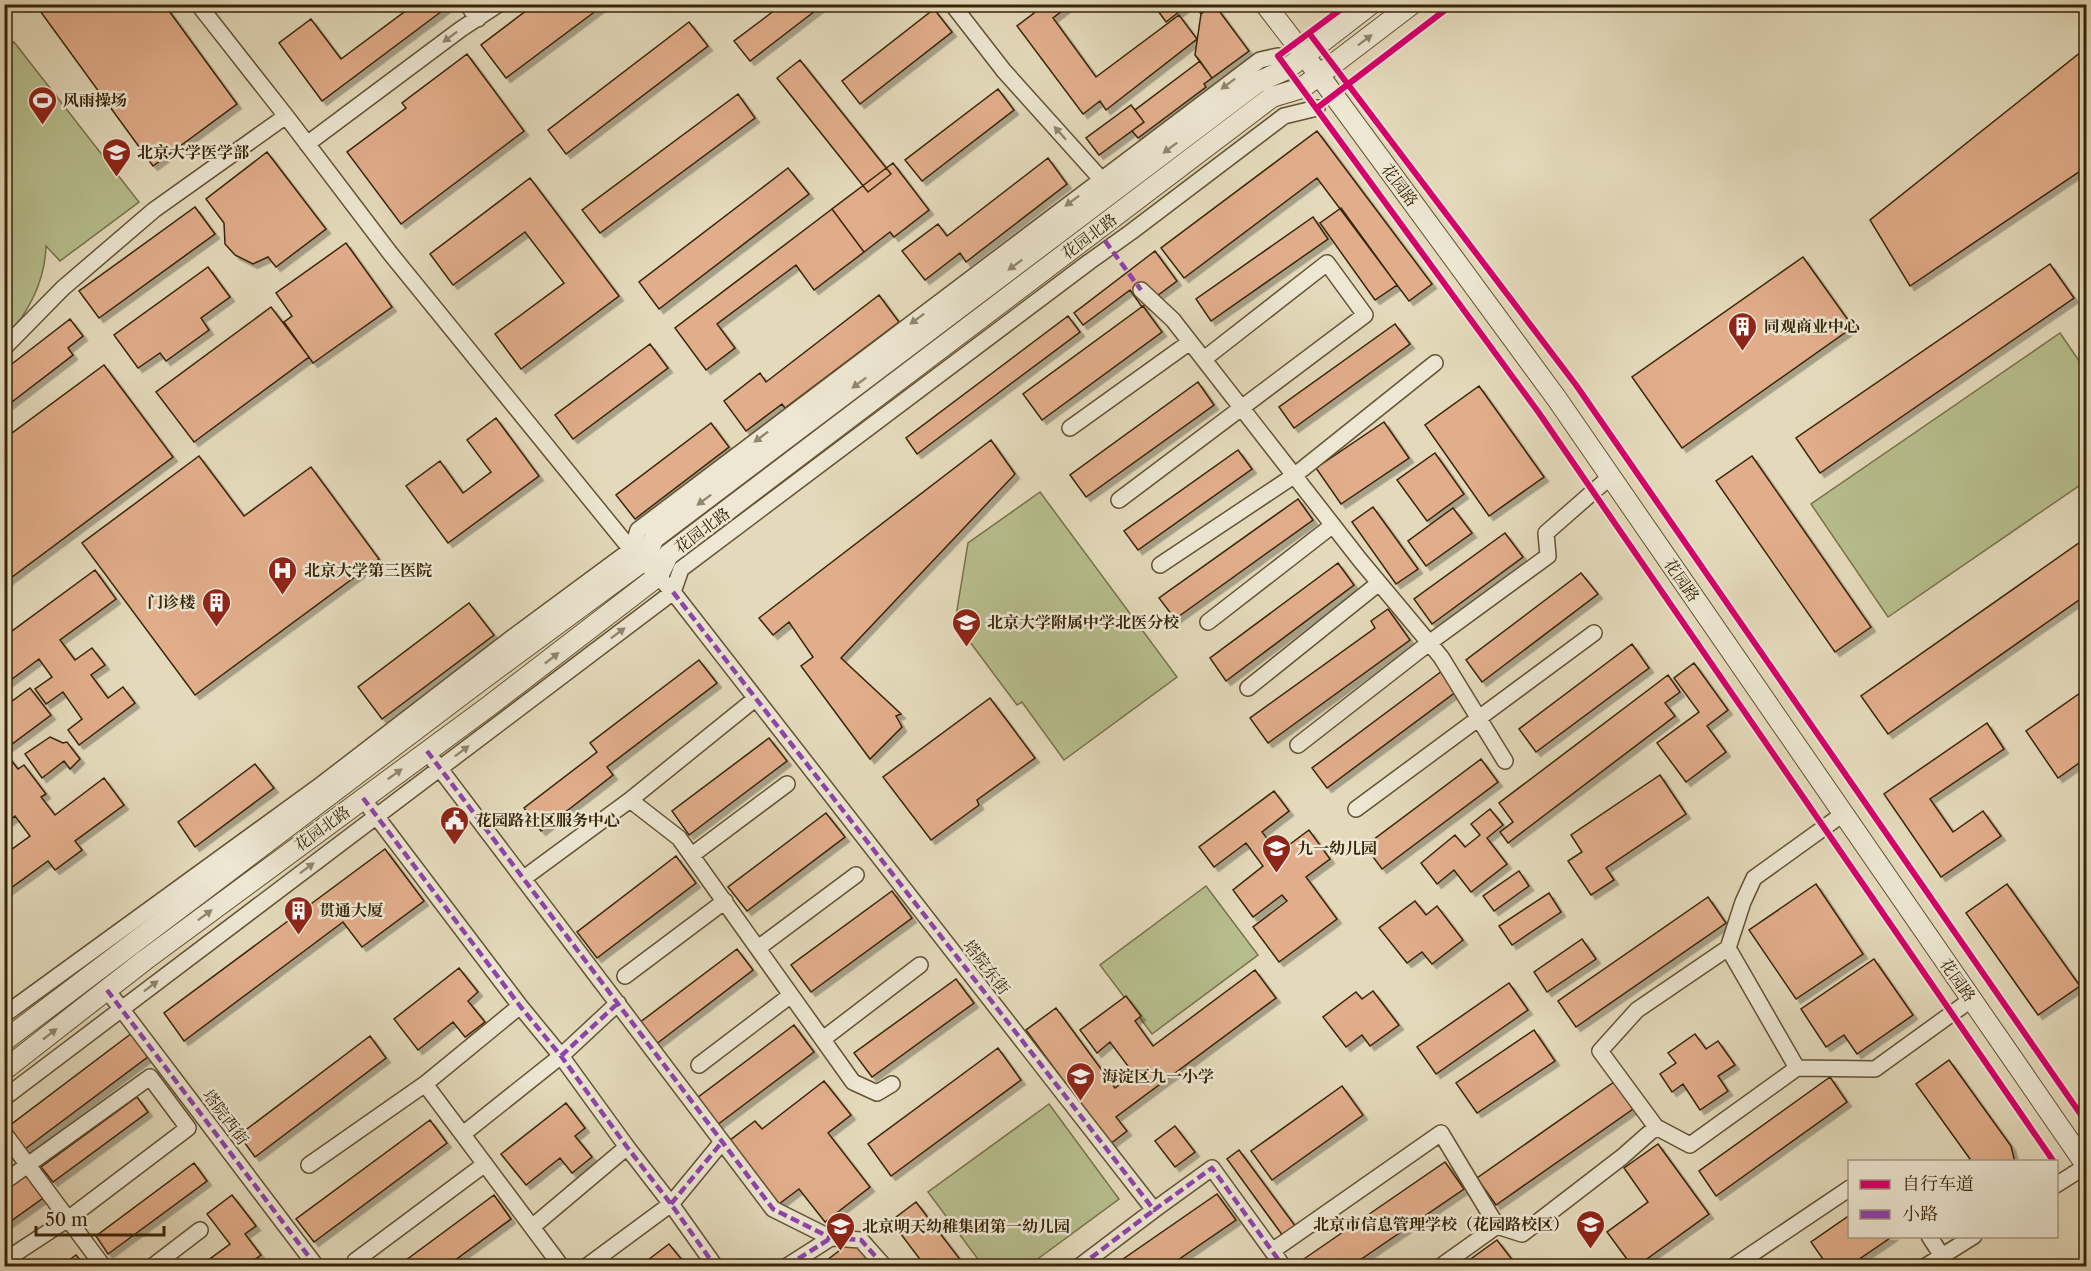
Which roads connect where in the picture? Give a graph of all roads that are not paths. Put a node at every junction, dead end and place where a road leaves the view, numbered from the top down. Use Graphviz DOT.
graph roads {
  1 [pos="198,4"];
  2 [pos="467,4"];
  3 [pos="499,4"];
  4 [pos="952,4"];
  5 [pos="1265,4"];
  6 [pos="1371,4"];
  7 [pos="1412,4"];
  8 [pos="478,19"];
  9 [pos="1278,56"];
  10 [pos="1305,56"];
  11 [pos="1319,75"];
  12 [pos="1317,108"];
  13 [pos="286,116"];
  14 [pos="307,144"];
  15 [pos="1104,188"];
  16 [pos="1141,290"];
  17 [pos="1190,342"];
  18 [pos="4,348"];
  19 [pos="1204,359"];
  20 [pos="1435,363"];
  21 [pos="1242,408"];
  22 [pos="1070,428"];
  23 [pos="1295,475"];
  24 [pos="1610,477"];
  25 [pos="1119,500"];
  26 [pos="1333,525"];
  27 [pos="638,555"];
  28 [pos="1160,565"];
  29 [pos="658,576"];
  30 [pos="1379,583"];
  31 [pos="673,592"];
  32 [pos="1208,622"];
  33 [pos="1594,633"];
  34 [pos="1429,643"];
  35 [pos="1248,688"];
  36 [pos="756,699"];
  37 [pos="1479,718"];
  38 [pos="1298,745"];
  39 [pos="427,751"];
  40 [pos="1505,761"];
  41 [pos="440,768"];
  42 [pos="787,784"];
  43 [pos="363,798"];
  44 [pos="630,800"];
  45 [pos="1356,809"];
  46 [pos="1843,813"];
  47 [pos="376,816"];
  48 [pos="692,855"];
  49 [pos="856,875"];
  50 [pos="524,878"];
  51 [pos="725,901"];
  52 [pos="758,948"];
  53 [pos="1728,948"];
  54 [pos="920,965"];
  55 [pos="625,976"];
  56 [pos="107,990"];
  57 [pos="791,995"];
  58 [pos="1972,999"];
  59 [pos="618,1003"];
  60 [pos="520,1006"];
  61 [pos="7,1008"];
  62 [pos="121,1009"];
  63 [pos="25,1026"];
  64 [pos="823,1040"];
  65 [pos="4,1041"];
  66 [pos="561,1056"];
  67 [pos="699,1065"];
  68 [pos="1797,1068"];
  69 [pos="4,1070"];
  70 [pos="425,1084"];
  71 [pos="892,1084"];
  72 [pos="4,1098"];
  73 [pos="1656,1127"];
  74 [pos="4,1133"];
  75 [pos="463,1134"];
  76 [pos="722,1142"];
  77 [pos="627,1147"];
  78 [pos="485,1164"];
  79 [pos="28,1165"];
  80 [pos="309,1166"];
  81 [pos="2086,1166"];
  82 [pos="4,1182"];
  83 [pos="2058,1184"];
  84 [pos="1848,1189"];
  85 [pos="671,1204"];
  86 [pos="1154,1210"];
  87 [pos="68,1219"];
  88 [pos="1497,1226"];
  89 [pos="532,1227"];
  90 [pos="200,1230"];
  91 [pos="831,1238"];
  92 [pos="1930,1238"];
  93 [pos="1971,1238"];
  94 [pos="1272,1251"];
  95 [pos="1942,1256"];
  96 [pos="4,1261"];
  97 [pos="355,1261"];
  98 [pos="103,1266"];
  99 [pos="153,1266"];
  100 [pos="316,1266"];
  101 [pos="561,1266"];
  102 [pos="587,1266"];
  103 [pos="715,1266"];
  104 [pos="787,1266"];
  105 [pos="884,1266"];
  106 [pos="1080,1266"];
  107 [pos="1283,1266"];
  108 [pos="1442,1266"];
  109 [pos="1734,1266"];
  110 [pos="1926,1266"];
  1 -- 13 [label="street, 塔院东街"];
  2 -- 8 [label="street"];
  3 -- 8 [label="street"];
  15 -- 4 [label="street, one-way"];
  5 -- 10 [label="street, 花园路"];
  6 -- 10 [label="street, 花园北路"];
  11 -- 7 [label="street, 花园北路, one-way"];
  8 -- 14 [label="street, one-way"];
  9 -- 15 [label="street, one-way"];
  10 -- 11 [label="street, 花园路"];
  10 -- 15 [label="street, 花园北路, one-way"];
  11 -- 24 [label="street, 花园路"];
  11 -- 29 [label="street, 花园北路"];
  12 -- 31 [label="street"];
  13 -- 14 [label="street, 塔院东街"];
  13 -- 18 [label="street"];
  14 -- 27 [label="street, 塔院东街"];
  15 -- 27 [label="street, 花园北路, one-way"];
  16 -- 17 [label="street"];
  17 -- 19 [label="street"];
  17 -- 22 [label="street"];
  19 -- 21 [label="street"];
  19 -- 21 [label="street"];
  20 -- 23 [label="street"];
  21 -- 23 [label="street"];
  21 -- 25 [label="street"];
  23 -- 26 [label="street"];
  23 -- 28 [label="street"];
  24 -- 34 [label="street"];
  24 -- 46 [label="street, 花园路"];
  26 -- 30 [label="street"];
  26 -- 32 [label="street"];
  27 -- 29 [label="street, 塔院东街"];
  27 -- 61 [label="street"];
  27 -- 63 [label="street, 花园北路"];
  29 -- 31 [label="street, 塔院东街"];
  39 -- 29 [label="street, 花园北路, one-way"];
  30 -- 34 [label="street"];
  30 -- 35 [label="street"];
  31 -- 36 [label="street, 塔院东街"];
  41 -- 31 [label="street, one-way"];
  33 -- 37 [label="street"];
  34 -- 37 [label="street"];
  34 -- 38 [label="street"];
  36 -- 44 [label="street"];
  36 -- 86 [label="street, 塔院东街"];
  37 -- 40 [label="street"];
  37 -- 45 [label="street"];
  39 -- 41 [label="street"];
  43 -- 39 [label="street, 花园北路, one-way"];
  41 -- 47 [label="street"];
  41 -- 50 [label="street"];
  42 -- 48 [label="street"];
  43 -- 47 [label="street"];
  56 -- 43 [label="street, 花园北路, one-way"];
  44 -- 48 [label="street"];
  44 -- 50 [label="street"];
  46 -- 53 [label="street"];
  46 -- 58 [label="street, 花园路"];
  47 -- 60 [label="street"];
  62 -- 47 [label="street, one-way"];
  48 -- 51 [label="street"];
  49 -- 52 [label="street"];
  50 -- 59 [label="street"];
  51 -- 52 [label="street"];
  51 -- 55 [label="street"];
  52 -- 57 [label="street"];
  53 -- 68 [label="street"];
  53 -- 73 [label="street"];
  54 -- 64 [label="street"];
  56 -- 62 [label="street, 塔院西街"];
  69 -- 56 [label="street, 花园北路, one-way"];
  57 -- 64 [label="street"];
  57 -- 67 [label="street"];
  58 -- 68 [label="street"];
  58 -- 81 [label="street, 花园路"];
  59 -- 66 [label="street"];
  59 -- 76 [label="street"];
  60 -- 66 [label="street"];
  60 -- 70 [label="street"];
  61 -- 63 [label="street"];
  62 -- 72 [label="street"];
  62 -- 100 [label="street, 塔院西街"];
  63 -- 65 [label="street, 花园北路"];
  64 -- 71 [label="street"];
  66 -- 75 [label="street"];
  66 -- 77 [label="street"];
  68 -- 73 [label="street"];
  70 -- 75 [label="street"];
  70 -- 80 [label="street"];
  73 -- 88 [label="street"];
  74 -- 79 [label="street"];
  75 -- 78 [label="street"];
  76 -- 85 [label="street"];
  76 -- 91 [label="street"];
  77 -- 85 [label="street"];
  77 -- 89 [label="street"];
  78 -- 89 [label="street"];
  78 -- 97 [label="street"];
  79 -- 82 [label="street"];
  79 -- 87 [label="street"];
  79 -- 87 [label="street"];
  81 -- 83 [label="street"];
  84 -- 109 [label="street"];
  85 -- 102 [label="street"];
  85 -- 103 [label="street"];
  86 -- 94 [label="street"];
  86 -- 106 [label="street"];
  87 -- 96 [label="street"];
  87 -- 98 [label="street"];
  88 -- 94 [label="street"];
  88 -- 108 [label="street"];
  89 -- 101 [label="street"];
  90 -- 99 [label="street"];
  91 -- 104 [label="street"];
  91 -- 105 [label="street"];
  92 -- 95 [label="street"];
  93 -- 95 [label="street"];
  94 -- 107 [label="street"];
  95 -- 110 [label="street"];
}
